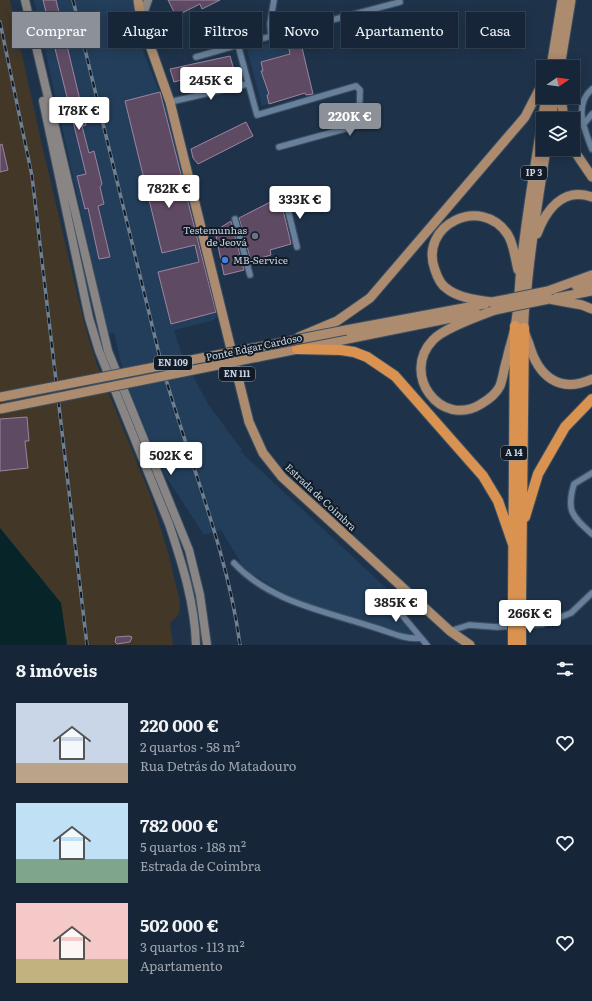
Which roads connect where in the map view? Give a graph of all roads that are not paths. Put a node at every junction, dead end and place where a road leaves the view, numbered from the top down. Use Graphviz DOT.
graph roads {
  1 [pos="24,0"];
  2 [pos="138,0"];
  3 [pos="143,0"];
  4 [pos="148,0"];
  5 [pos="274,0"];
  6 [pos="562,0"];
  7 [pos="571,0"];
  8 [pos="400,2"];
  9 [pos="140,12"];
  10 [pos="142,12"];
  11 [pos="144,12"];
  12 [pos="272,12"];
  13 [pos="333,20"];
  14 [pos="151,48"];
  15 [pos="227,48"];
  16 [pos="239,48"];
  17 [pos="196,56"];
  18 [pos="552,60"];
  19 [pos="561,60"];
  20 [pos="247,84"];
  21 [pos="591,93"];
  22 [pos="536,96"];
  23 [pos="170,102"];
  24 [pos="545,104"];
  25 [pos="592,114"];
  26 [pos="583,125"];
  27 [pos="279,147"];
  28 [pos="592,149"];
  29 [pos="545,156"];
  30 [pos="578,156"];
  31 [pos="592,177"];
  32 [pos="592,197"];
  33 [pos="285,198"];
  34 [pos="235,219"];
  35 [pos="297,247"];
  36 [pos="531,252"];
  37 [pos="250,275"];
  38 [pos="592,275"];
  39 [pos="520,276"];
  40 [pos="592,282"];
  41 [pos="592,291"];
  42 [pos="548,295"];
  43 [pos="494,306"];
  44 [pos="592,309"];
  45 [pos="519,327"];
  46 [pos="347,334"];
  47 [pos="294,339"];
  48 [pos="297,350"];
  49 [pos="592,379"];
  50 [pos="0,397"];
  51 [pos="592,399"];
  52 [pos="0,409"];
  53 [pos="592,473"];
  54 [pos="592,534"];
  55 [pos="521,536"];
  56 [pos="513,544"];
  57 [pos="234,563"];
  58 [pos="592,593"];
  59 [pos="410,595"];
  60 [pos="517,600"];
  61 [pos="450,631"];
  62 [pos="195,634"];
  63 [pos="420,638"];
  64 [pos="207,642"];
  65 [pos="196,645"];
  66 [pos="427,645"];
  67 [pos="470,645"];
  68 [pos="513,645"];
  69 [pos="521,645"];
  1 -- 62 [label="main road"];
  1 -- 64 [label="main road"];
  2 -- 9 [label="main road, EN 111"];
  3 -- 10 [label="main road, EN 111"];
  4 -- 11 [label="main road"];
  5 -- 12 [label="street"];
  6 -- 18 [label="main road"];
  7 -- 19 [label="main road"];
  8 -- 13 [label="street"];
  14 -- 23 [label="main road, Estrada de Coimbra / EN 111"];
  15 -- 17 [label="street"];
  16 -- 20 [label="street"];
  20 -- 23 [label="street"];
  20 -- 27 [label="street"];
  21 -- 26 [label="street"];
  22 -- 47 [label="main road"];
  23 -- 59 [label="main road, Estrada de Coimbra / EN 111"];
  24 -- 39 [label="main road, IP 3"];
  25 -- 26 [label="street"];
  26 -- 28 [label="street"];
  29 -- 36 [label="main road, IP 3"];
  30 -- 31 [label="main road"];
  32 -- 36 [label="main road"];
  33 -- 35 [label="street"];
  34 -- 37 [label="street"];
  36 -- 45 [label="main road, IP 3"];
  38 -- 42 [label="main road"];
  39 -- 43 [label="main road"];
  39 -- 45 [label="main road, IP 3"];
  40 -- 42 [label="main road, EN 109"];
  41 -- 42 [label="main road, EN 109"];
  42 -- 43 [label="main road, EN 109, bridge"];
  42 -- 44 [label="main road"];
  43 -- 45 [label="main road"];
  43 -- 46 [label="main road, EN 109"];
  45 -- 49 [label="main road"];
  45 -- 55 [label="highway, A 14"];
  45 -- 56 [label="highway, A 14"];
  46 -- 47 [label="main road, Ponte Edgar Cardoso / EN 109, bridge"];
  46 -- 48 [label="main road, Ponte Edgar Cardoso / EN 109"];
  47 -- 50 [label="main road, Ponte Edgar Cardoso / EN 109, bridge"];
  48 -- 52 [label="main road, Ponte Edgar Cardoso / EN 109, bridge"];
  48 -- 56 [label="highway"];
  51 -- 55 [label="highway"];
  53 -- 54 [label="street"];
  55 -- 60 [label="highway, A 14"];
  56 -- 60 [label="highway, A 14"];
  57 -- 63 [label="street"];
  58 -- 61 [label="street"];
  59 -- 61 [label="main road, Estrada de Coimbra / EN 111"];
  59 -- 63 [label="street"];
  60 -- 68 [label="highway, A 14, bridge"];
  60 -- 69 [label="highway, A 14, bridge"];
  61 -- 67 [label="main road, Estrada de Coimbra / EN 111"];
  62 -- 64 [label="main road"];
  62 -- 65 [label="main road"];
  63 -- 66 [label="street"];
}
